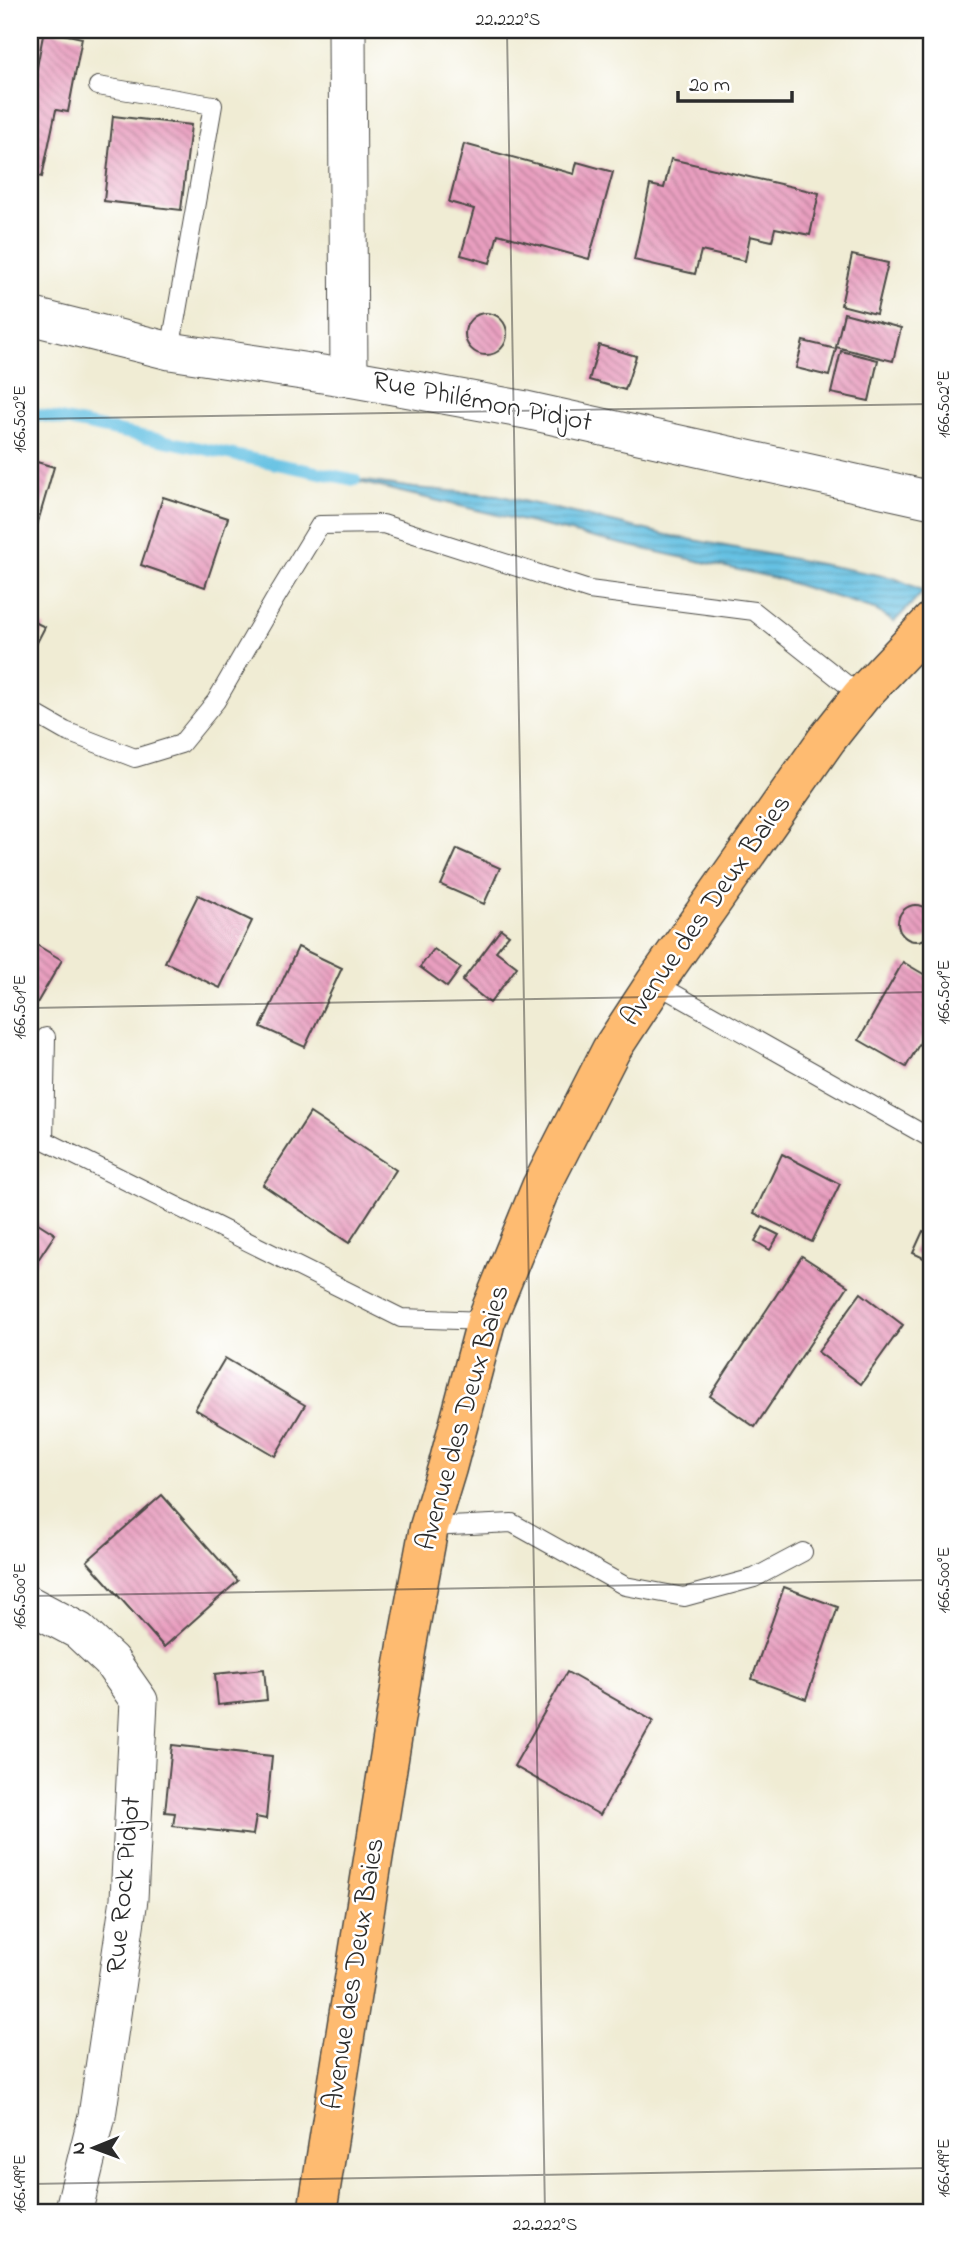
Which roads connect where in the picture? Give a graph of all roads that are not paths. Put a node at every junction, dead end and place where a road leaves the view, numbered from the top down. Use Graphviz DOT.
graph roads {
  1 [pos="347,30"];
  2 [pos="98,86"];
  3 [pos="30,316"];
  4 [pos="170,351"];
  5 [pos="349,378"];
  6 [pos="932,500"];
  7 [pos="932,621"];
  8 [pos="861,696"];
  9 [pos="30,711"];
  10 [pos="655,983"];
  11 [pos="46,1037"];
  12 [pos="932,1139"];
  13 [pos="486,1321"];
  14 [pos="429,1527"];
  15 [pos="803,1552"];
  16 [pos="30,1605"];
  17 [pos="73,2213"];
  18 [pos="317,2213"];
  1 -- 5 [label="street"];
  2 -- 4 [label="lane"];
  3 -- 4 [label="street, Rue Philémon Pidjot"];
  4 -- 5 [label="street, Rue Philémon Pidjot"];
  5 -- 6 [label="street, Rue Philémon Pidjot"];
  7 -- 8 [label="main road, Avenue des Deux Baies"];
  8 -- 9 [label="lane"];
  8 -- 10 [label="main road, Avenue des Deux Baies"];
  10 -- 12 [label="lane"];
  10 -- 13 [label="main road, Avenue des Deux Baies"];
  11 -- 13 [label="lane"];
  13 -- 14 [label="main road, Avenue des Deux Baies"];
  14 -- 15 [label="lane"];
  14 -- 18 [label="main road, Avenue des Deux Baies"];
  16 -- 17 [label="street, Rue Rock Pidjot"];
}
